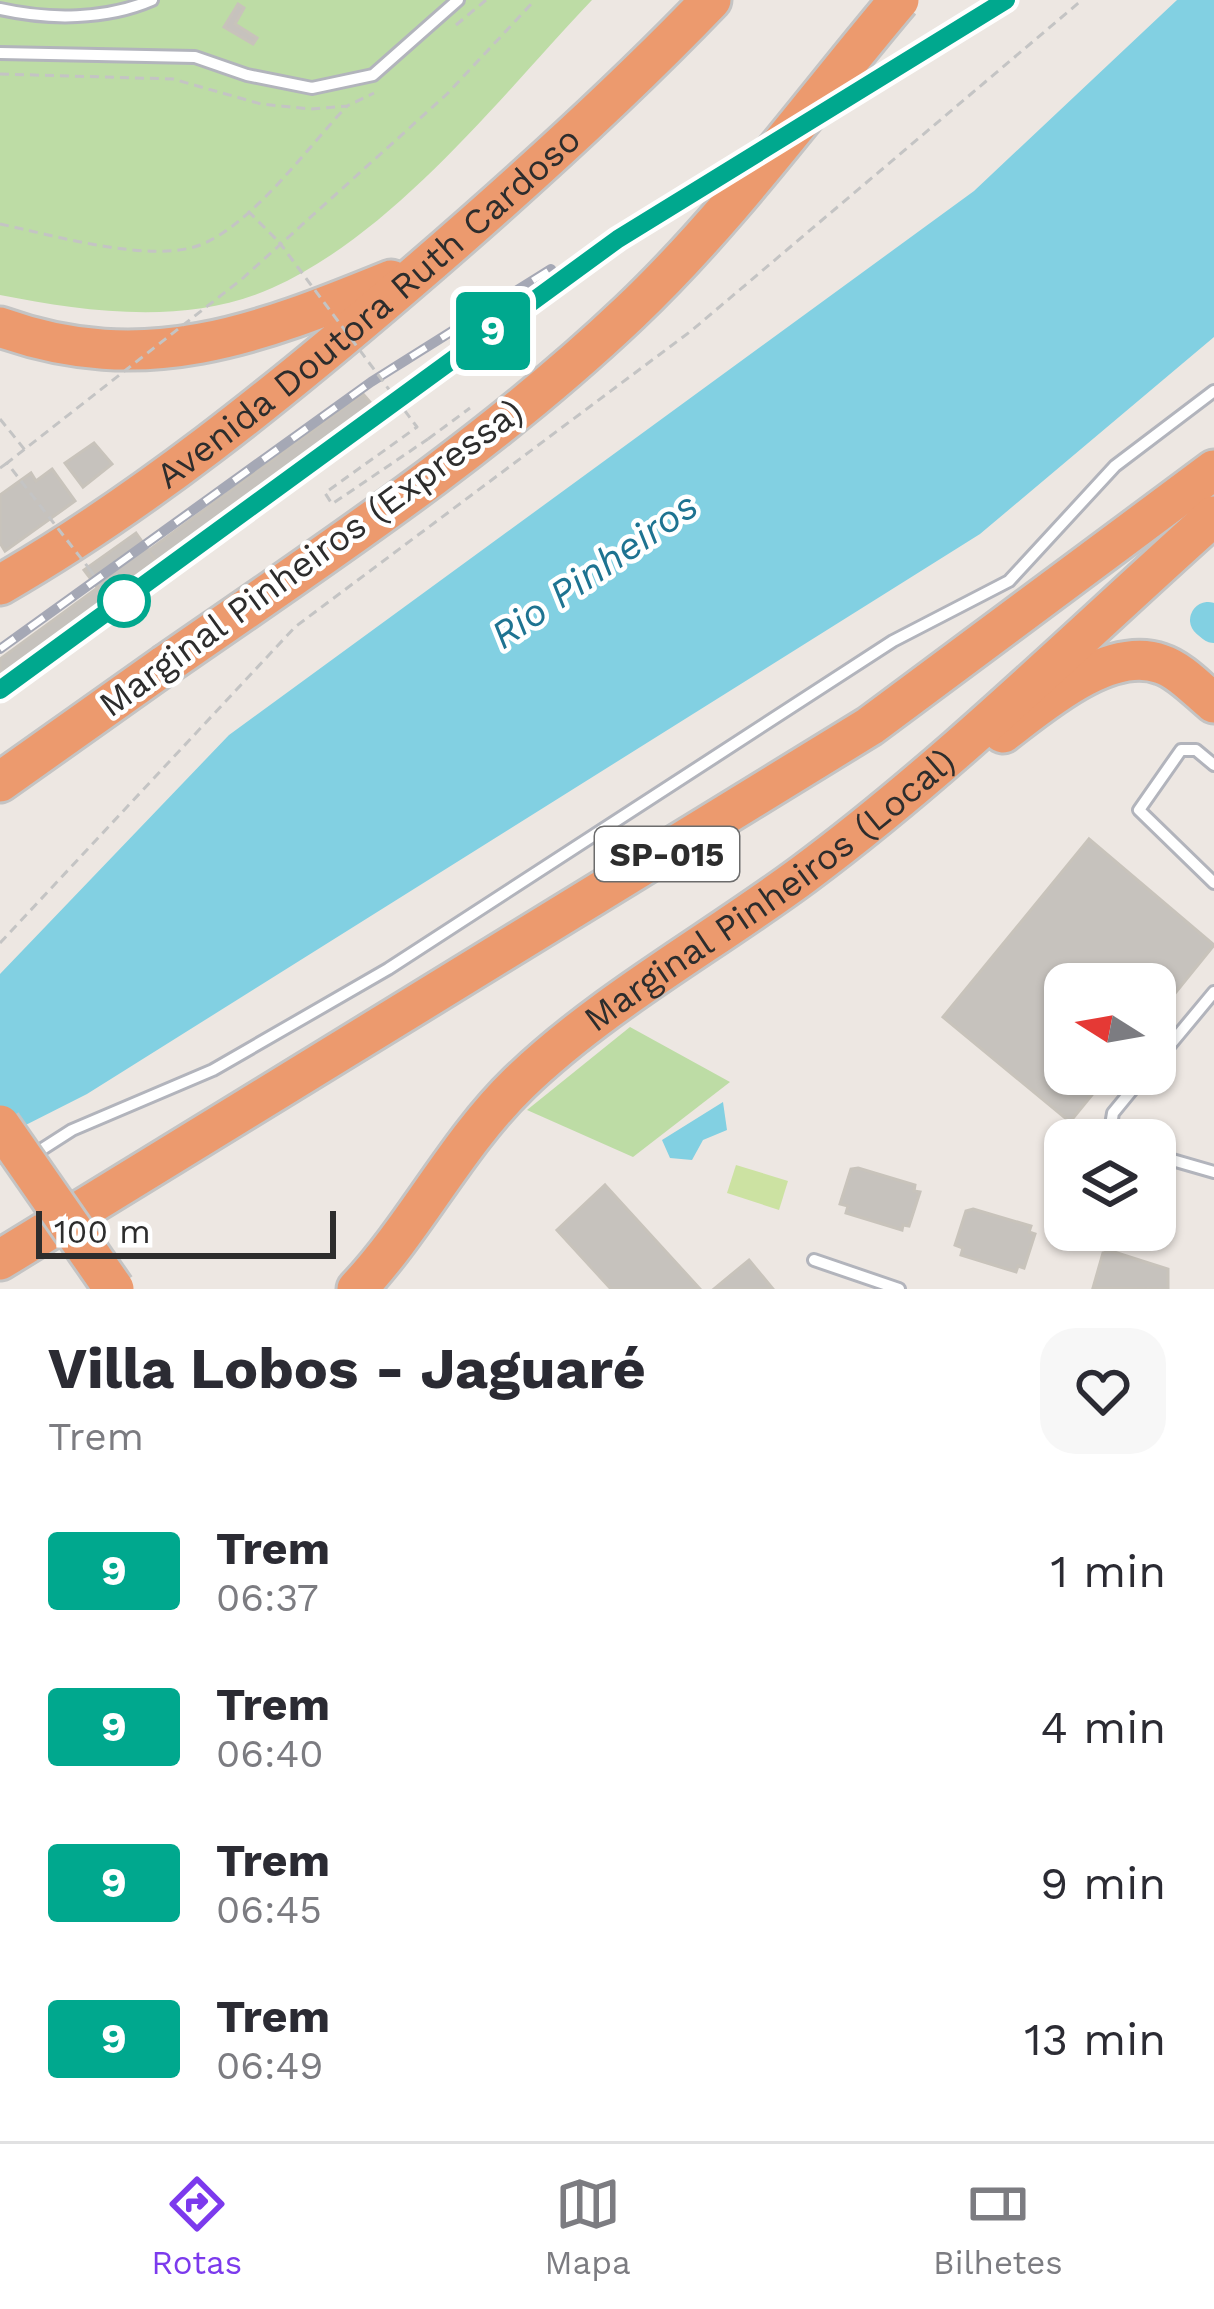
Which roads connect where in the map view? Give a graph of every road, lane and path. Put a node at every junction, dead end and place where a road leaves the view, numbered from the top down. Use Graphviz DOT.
graph roads {
  1 [pos="152,0"];
  2 [pos="458,0"];
  3 [pos="536,0"];
  4 [pos="711,0"];
  5 [pos="899,0"];
  6 [pos="1082,0"];
  7 [pos="0,9"];
  8 [pos="0,53"];
  9 [pos="347,106"];
  10 [pos="248,211"];
  11 [pos="0,224"];
  12 [pos="279,242"];
  13 [pos="419,271"];
  14 [pos="0,327"];
  15 [pos="1214,391"];
  16 [pos="0,419"];
  17 [pos="428,439"];
  18 [pos="25,450"];
  19 [pos="7,463"];
  20 [pos="0,469"];
  21 [pos="1214,470"];
  22 [pos="1214,516"];
  23 [pos="0,585"];
  24 [pos="111,601"];
  25 [pos="1214,703"];
  26 [pos="1214,765"];
  27 [pos="0,782"];
  28 [pos="808,872"];
  29 [pos="1214,883"];
  30 [pos="0,943"];
  31 [pos="1214,992"];
  32 [pos="1176,1038"];
  33 [pos="0,1125"];
  34 [pos="1176,1163"];
  35 [pos="18,1165"];
  36 [pos="1214,1172"];
  37 [pos="409,1225"];
  38 [pos="814,1260"];
  39 [pos="0,1262"];
  40 [pos="18,1289"];
  41 [pos="114,1289"];
  42 [pos="356,1289"];
  43 [pos="399,1289"];
  44 [pos="899,1289"];
  1 -- 7 [label="lane"];
  2 -- 8 [label="lane"];
  3 -- 12 [label="path"];
  4 -- 13 [label="highway, Avenida Doutora Ruth Cardoso"];
  5 -- 27 [label="highway, Marginal Pinheiros (Expressa), bridge"];
  6 -- 30 [label="path"];
  9 -- 10 [label="path"];
  10 -- 11 [label="path"];
  10 -- 12 [label="path"];
  12 -- 17 [label="path, bridge"];
  12 -- 18 [label="path, bridge"];
  13 -- 14 [label="highway"];
  13 -- 23 [label="highway, Avenida Doutora Ruth Cardoso"];
  15 -- 35 [label="lane"];
  16 -- 18 [label="path"];
  18 -- 19 [label="path, bridge"];
  19 -- 20 [label="path"];
  19 -- 24 [label="path, bridge"];
  21 -- 39 [label="highway, SP-015"];
  22 -- 28 [label="highway, Marginal Pinheiros (Local)"];
  25 -- 28 [label="highway"];
  26 -- 29 [label="lane"];
  28 -- 37 [label="highway, Marginal Pinheiros (Local)"];
  31 -- 32 [label="lane"];
  33 -- 41 [label="highway, bridge"];
  34 -- 36 [label="lane"];
  37 -- 42 [label="highway, Marginal Pinheiros (Local)"];
  37 -- 43 [label="highway"];
  38 -- 44 [label="lane"];
  39 -- 40 [label="highway"];
}
